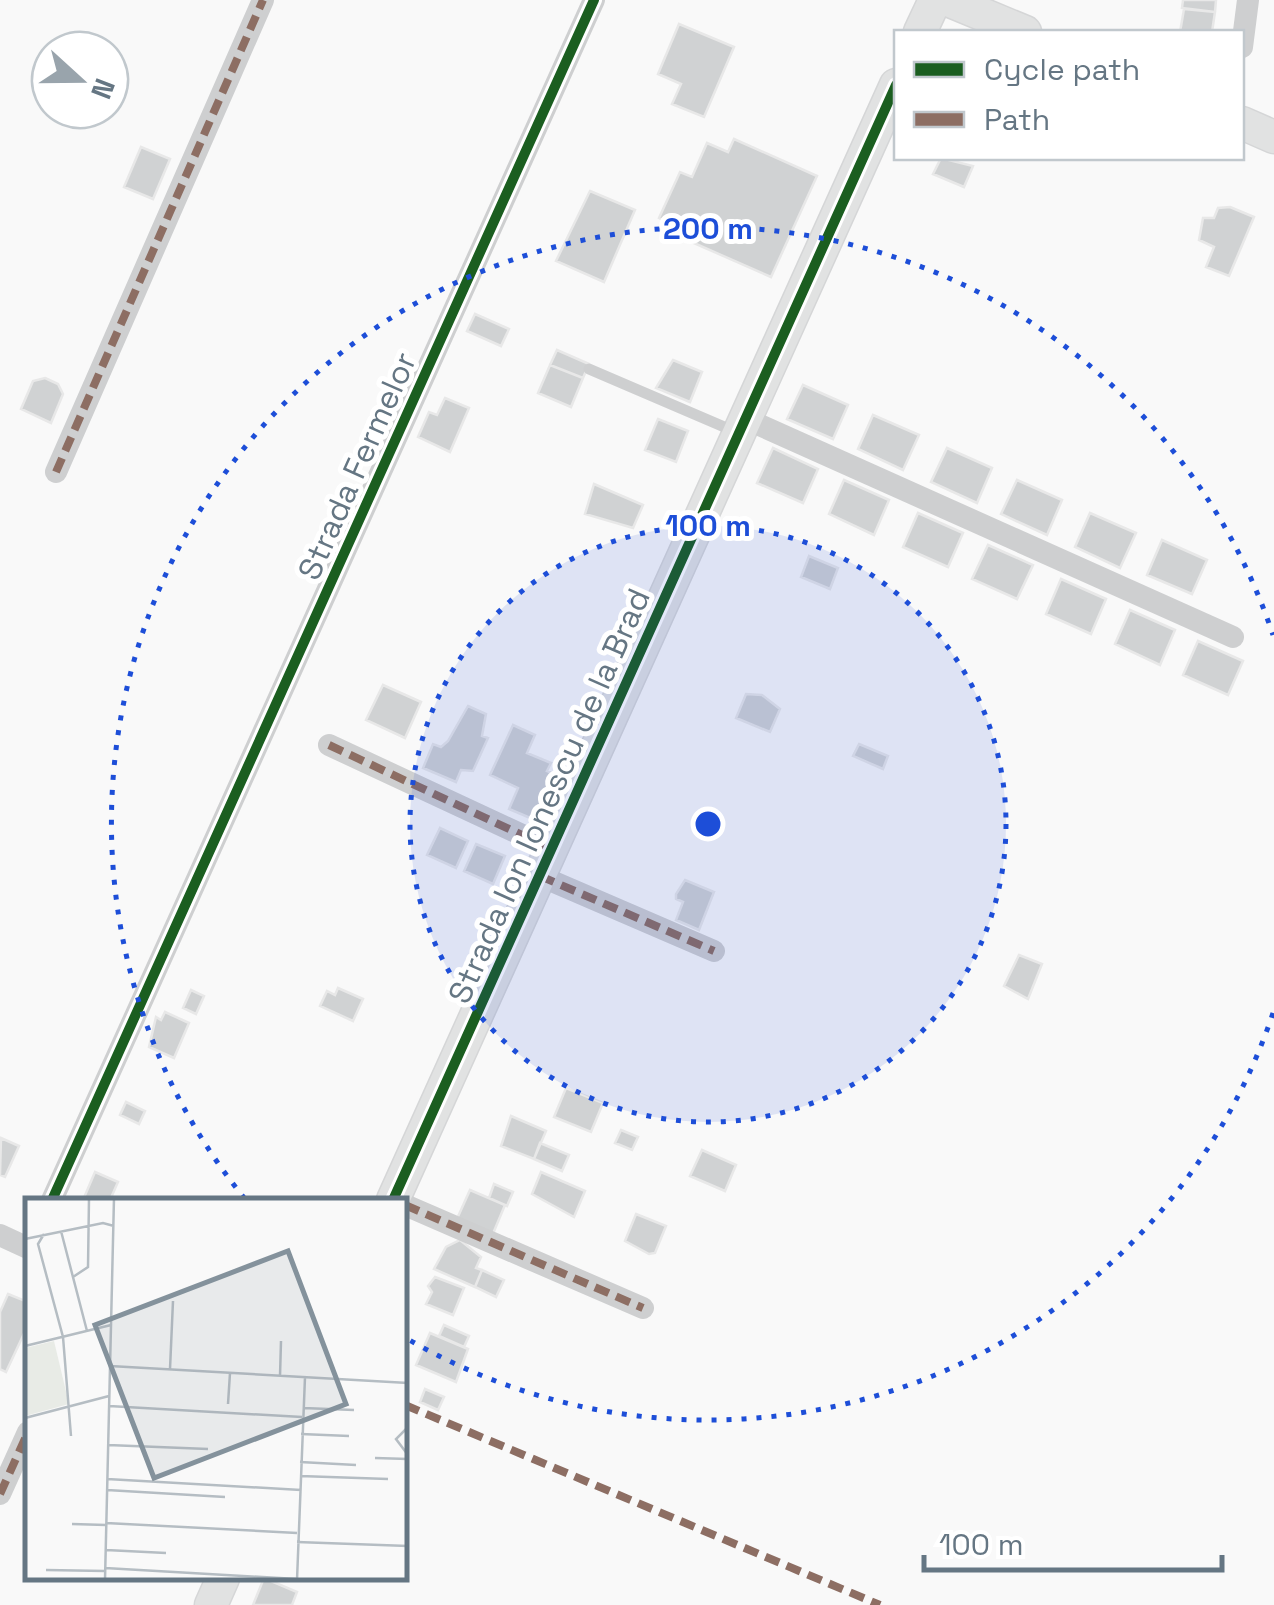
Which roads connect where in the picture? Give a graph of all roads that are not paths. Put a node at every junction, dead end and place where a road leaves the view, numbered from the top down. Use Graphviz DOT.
graph roads {
  1 [pos="263,0"];
  2 [pos="594,0"];
  3 [pos="934,0"];
  4 [pos="948,0"];
  5 [pos="1248,0"];
  6 [pos="921,30"];
  7 [pos="1020,30"];
  8 [pos="1244,31"];
  9 [pos="894,89"];
  10 [pos="1244,124"];
  11 [pos="1274,137"];
  12 [pos="589,369"];
  13 [pos="743,427"];
  14 [pos="56,472"];
  15 [pos="1234,637"];
  16 [pos="329,745"];
  17 [pos="546,862"];
  18 [pos="714,950"];
  19 [pos="53,1198"];
  20 [pos="395,1198"];
  21 [pos="408,1205"];
  22 [pos="0,1235"];
  23 [pos="25,1247"];
  24 [pos="642,1308"];
  25 [pos="25,1439"];
  26 [pos="0,1494"];
  27 [pos="223,1580"];
  28 [pos="211,1605"];
  1 -- 14 [label="street"];
  2 -- 19 [label="street, Strada Fermelor"];
  3 -- 6 [label="street"];
  4 -- 7 [label="street"];
  5 -- 8 [label="street"];
  9 -- 13 [label="street, Strada Ion Ionescu de la Brad"];
  10 -- 11 [label="street"];
  12 -- 13 [label="lane"];
  13 -- 15 [label="street"];
  13 -- 17 [label="street, Strada Ion Ionescu de la Brad"];
  16 -- 17 [label="street"];
  17 -- 18 [label="street"];
  17 -- 20 [label="street, Strada Ion Ionescu de la Brad"];
  21 -- 24 [label="street"];
  22 -- 23 [label="street"];
  25 -- 26 [label="street"];
  27 -- 28 [label="street"];
}
